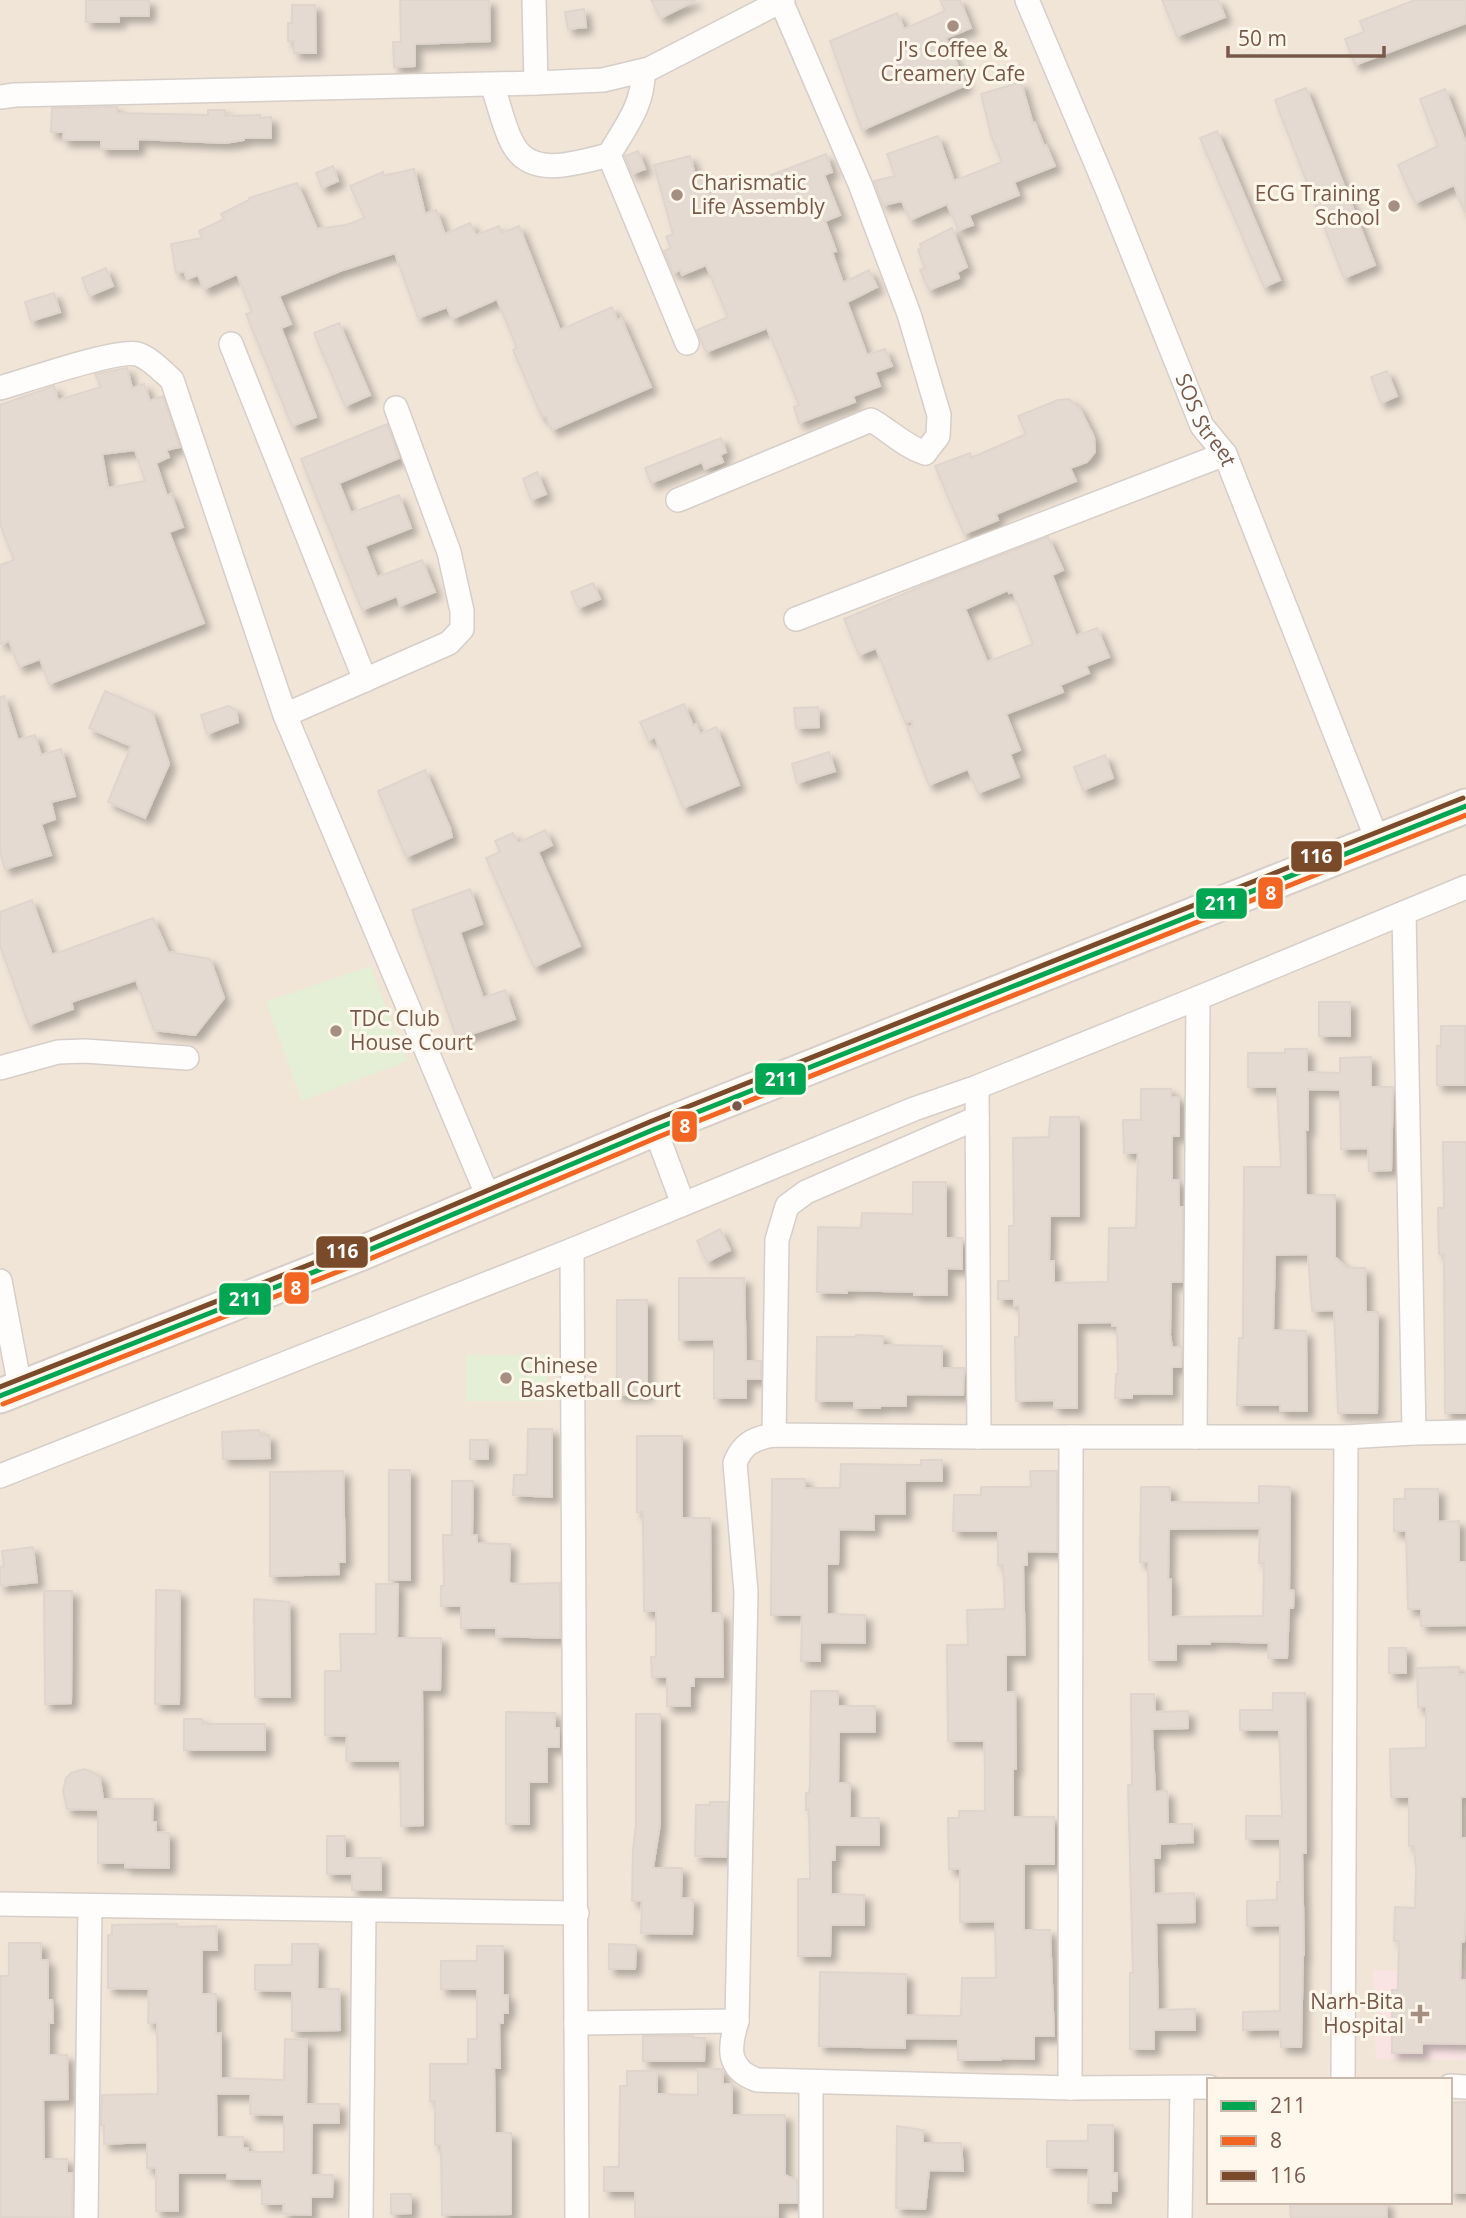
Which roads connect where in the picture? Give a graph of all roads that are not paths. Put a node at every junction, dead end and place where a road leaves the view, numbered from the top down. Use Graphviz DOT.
graph roads {
  1 [pos="534,0"];
  2 [pos="1027,0"];
  3 [pos="782,1"];
  4 [pos="643,71"];
  5 [pos="536,83"];
  6 [pos="492,85"];
  7 [pos="0,97"];
  8 [pos="609,155"];
  9 [pos="687,343"];
  10 [pos="231,344"];
  11 [pos="0,388"];
  12 [pos="397,408"];
  13 [pos="1225,454"];
  14 [pos="678,500"];
  15 [pos="796,619"];
  16 [pos="365,680"];
  17 [pos="285,715"];
  18 [pos="1466,806"];
  19 [pos="1378,842"];
  20 [pos="1466,887"];
  21 [pos="1404,913"];
  22 [pos="1198,998"];
  23 [pos="187,1058"];
  24 [pos="0,1068"];
  25 [pos="977,1087"];
  26 [pos="977,1118"];
  27 [pos="655,1129"];
  28 [pos="489,1199"];
  29 [pos="683,1204"];
  30 [pos="572,1250"];
  31 [pos="0,1281"];
  32 [pos="10,1392"];
  33 [pos="1466,1432"];
  34 [pos="1414,1433"];
  35 [pos="774,1435"];
  36 [pos="979,1437"];
  37 [pos="1071,1437"];
  38 [pos="1195,1437"];
  39 [pos="1346,1437"];
  40 [pos="0,1476"];
  41 [pos="0,1904"];
  42 [pos="90,1906"];
  43 [pos="364,1911"];
  44 [pos="577,1913"];
  45 [pos="737,2021"];
  46 [pos="576,2024"];
  47 [pos="1343,2078"];
  48 [pos="811,2082"];
  49 [pos="1207,2087"];
  50 [pos="1070,2088"];
  51 [pos="1182,2088"];
  52 [pos="86,2218"];
  53 [pos="361,2218"];
  54 [pos="577,2218"];
  55 [pos="811,2218"];
  56 [pos="1180,2218"];
  1 -- 5 [label="street"];
  2 -- 13 [label="street, SOS Street"];
  3 -- 4 [label="street"];
  3 -- 14 [label="street"];
  4 -- 5 [label="street"];
  4 -- 8 [label="street"];
  5 -- 6 [label="street"];
  6 -- 7 [label="street"];
  6 -- 8 [label="street"];
  8 -- 9 [label="street"];
  10 -- 16 [label="street"];
  11 -- 17 [label="street"];
  12 -- 16 [label="street"];
  13 -- 15 [label="street"];
  13 -- 19 [label="street, SOS Street"];
  16 -- 17 [label="street"];
  17 -- 28 [label="street"];
  18 -- 19 [label="main road"];
  19 -- 27 [label="main road"];
  20 -- 21 [label="street"];
  21 -- 22 [label="street"];
  21 -- 34 [label="street"];
  22 -- 25 [label="street"];
  22 -- 38 [label="street"];
  23 -- 24 [label="street"];
  25 -- 26 [label="street"];
  25 -- 29 [label="street"];
  26 -- 35 [label="street"];
  26 -- 36 [label="street"];
  27 -- 28 [label="main road"];
  27 -- 29 [label="street"];
  28 -- 32 [label="main road"];
  29 -- 30 [label="street"];
  30 -- 40 [label="street"];
  30 -- 44 [label="street"];
  31 -- 32 [label="street"];
  33 -- 34 [label="street"];
  34 -- 39 [label="street"];
  35 -- 36 [label="street"];
  35 -- 45 [label="street"];
  36 -- 37 [label="street"];
  37 -- 38 [label="street"];
  37 -- 50 [label="street"];
  38 -- 39 [label="street"];
  39 -- 47 [label="street"];
  41 -- 42 [label="street"];
  42 -- 43 [label="street"];
  42 -- 52 [label="street"];
  43 -- 44 [label="street"];
  43 -- 53 [label="street"];
  44 -- 46 [label="street"];
  45 -- 46 [label="street"];
  45 -- 48 [label="street"];
  46 -- 54 [label="street"];
  48 -- 50 [label="street"];
  48 -- 55 [label="street"];
  49 -- 51 [label="street"];
  50 -- 51 [label="street"];
  51 -- 56 [label="street"];
}
